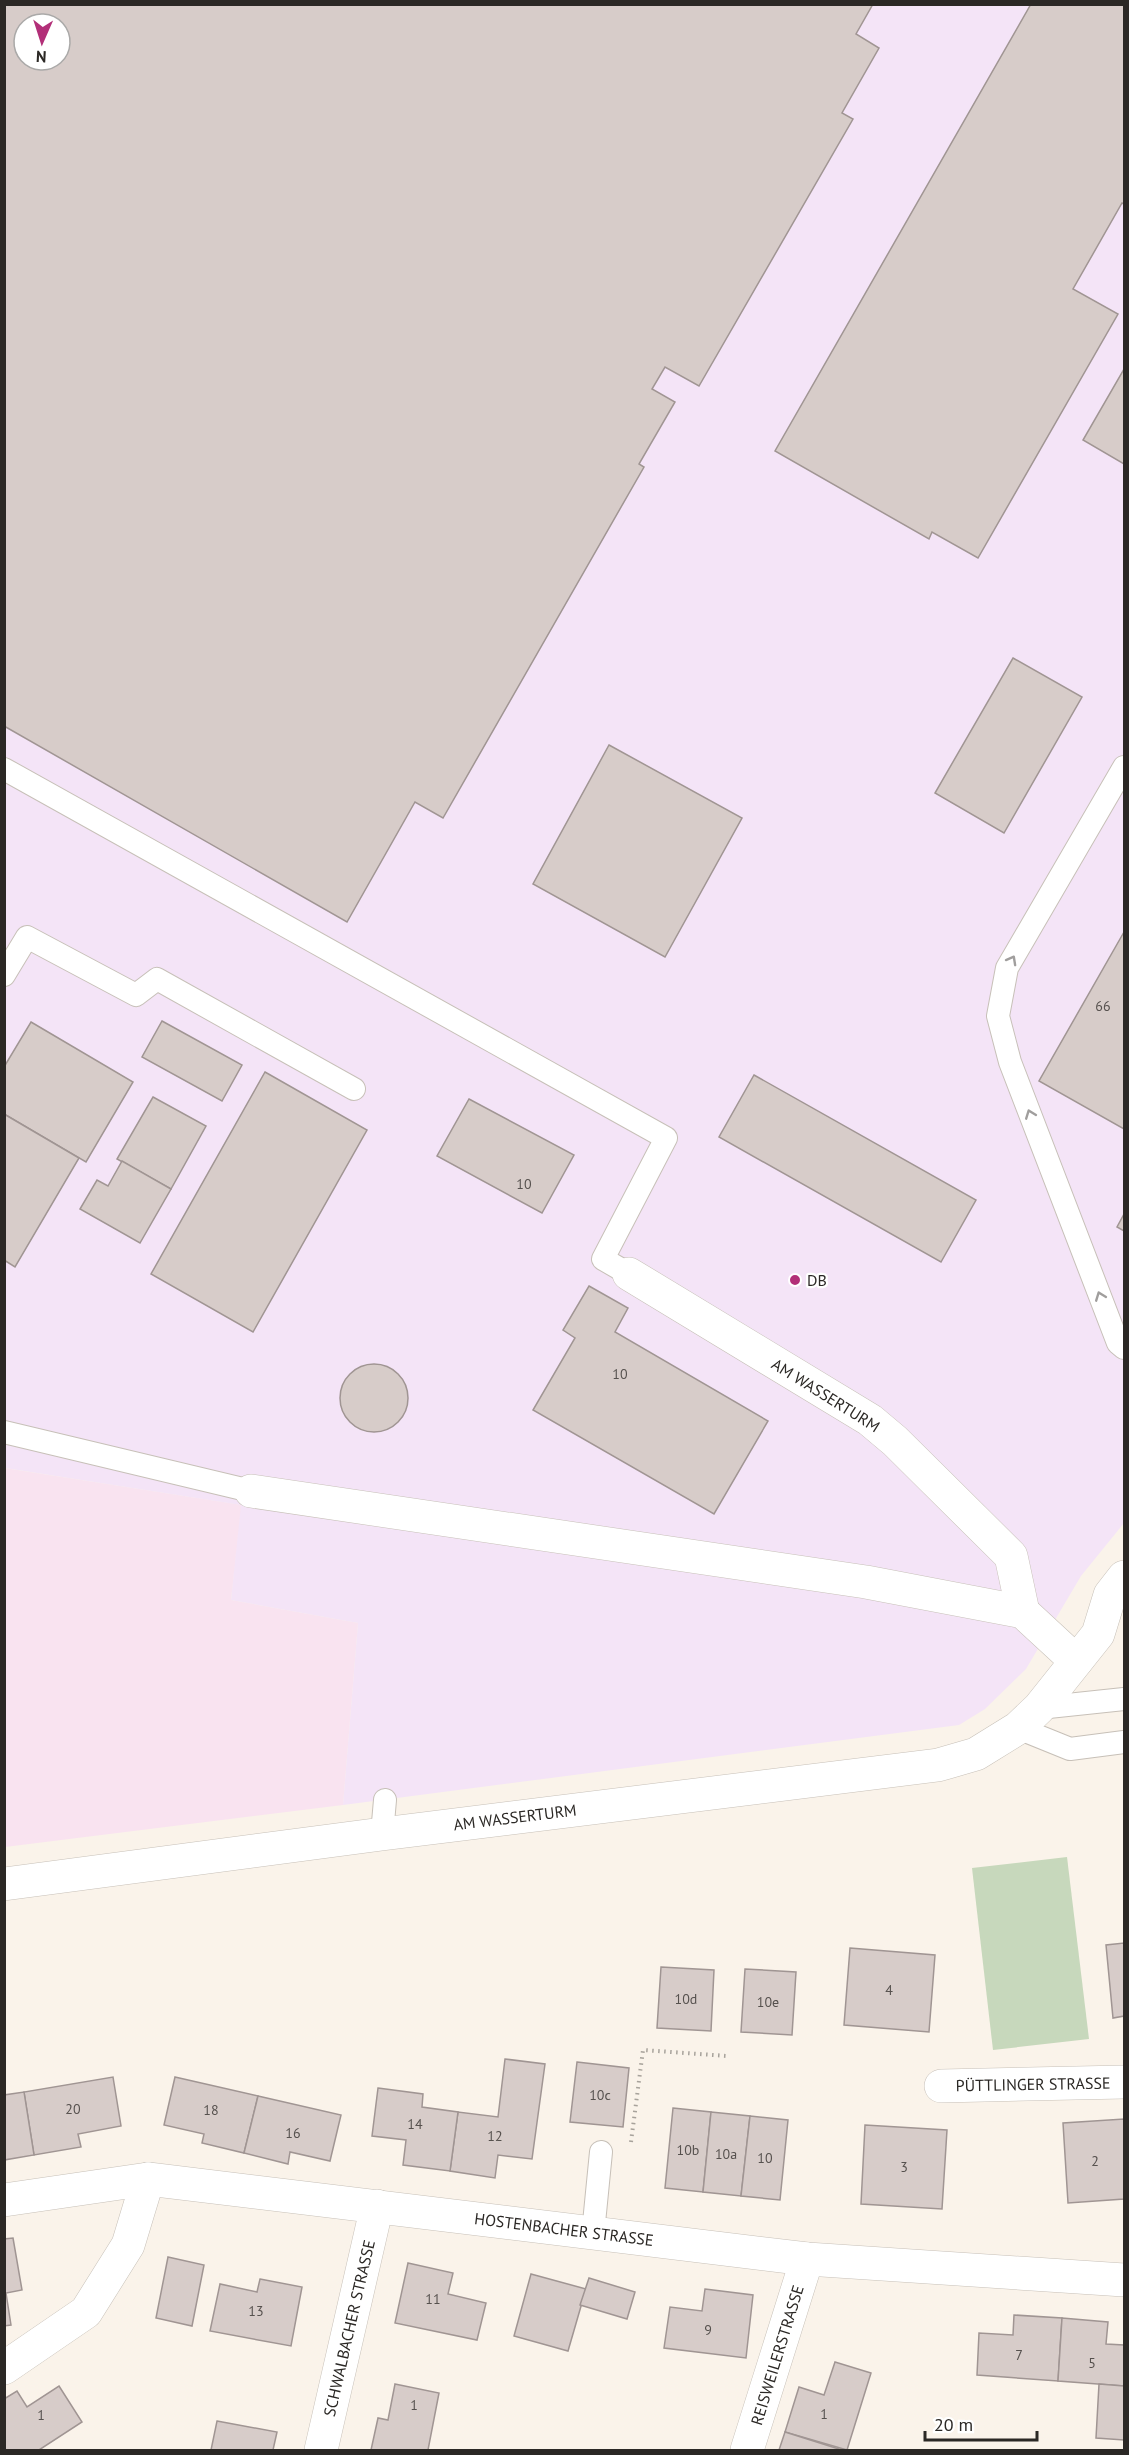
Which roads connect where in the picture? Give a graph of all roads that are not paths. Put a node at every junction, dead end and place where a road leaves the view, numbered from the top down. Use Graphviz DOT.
graph roads {
  1 [pos="1125,767"];
  2 [pos="4,769"];
  3 [pos="4,975"];
  4 [pos="354,1089"];
  5 [pos="629,1274"];
  6 [pos="1125,1348"];
  7 [pos="4,1432"];
  8 [pos="250,1491"];
  9 [pos="1125,1577"];
  10 [pos="1023,1612"];
  11 [pos="1111,1633"];
  12 [pos="1076,1662"];
  13 [pos="1125,1699"];
  14 [pos="1028,1718"];
  15 [pos="1125,1742"];
  16 [pos="385,1800"];
  17 [pos="382,1834"];
  18 [pos="4,1884"];
  19 [pos="1125,2082"];
  20 [pos="941,2086"];
  21 [pos="601,2152"];
  22 [pos="148,2179"];
  23 [pos="4,2200"];
  24 [pos="377,2206"];
  25 [pos="592,2233"];
  26 [pos="807,2259"];
  27 [pos="1125,2280"];
  28 [pos="4,2368"];
  29 [pos="321,2451"];
  30 [pos="747,2451"];
  6 -- 1 [label="lane, one-way"];
  2 -- 5 [label="lane"];
  3 -- 4 [label="lane"];
  5 -- 10 [label="street, AM WASSERTURM"];
  7 -- 8 [label="lane"];
  8 -- 10 [label="street"];
  9 -- 11 [label="street, AM WASSERTURM"];
  10 -- 12 [label="street"];
  11 -- 12 [label="street, AM WASSERTURM"];
  12 -- 14 [label="street, AM WASSERTURM"];
  13 -- 14 [label="lane"];
  14 -- 15 [label="lane"];
  14 -- 17 [label="street, AM WASSERTURM"];
  16 -- 17 [label="lane"];
  17 -- 18 [label="street, AM WASSERTURM"];
  19 -- 20 [label="street, PÜTTLINGER STRASSE"];
  21 -- 25 [label="lane"];
  22 -- 23 [label="street, HOSTENBACHER STRASSE"];
  22 -- 24 [label="street, HOSTENBACHER STRASSE"];
  22 -- 28 [label="street"];
  24 -- 25 [label="street, HOSTENBACHER STRASSE"];
  24 -- 29 [label="street, SCHWALBACHER STRASSE"];
  25 -- 26 [label="street, HOSTENBACHER STRASSE"];
  26 -- 27 [label="street, HOSTENBACHER STRASSE"];
  26 -- 30 [label="street, REISWEILERSTRASSE"];
}
